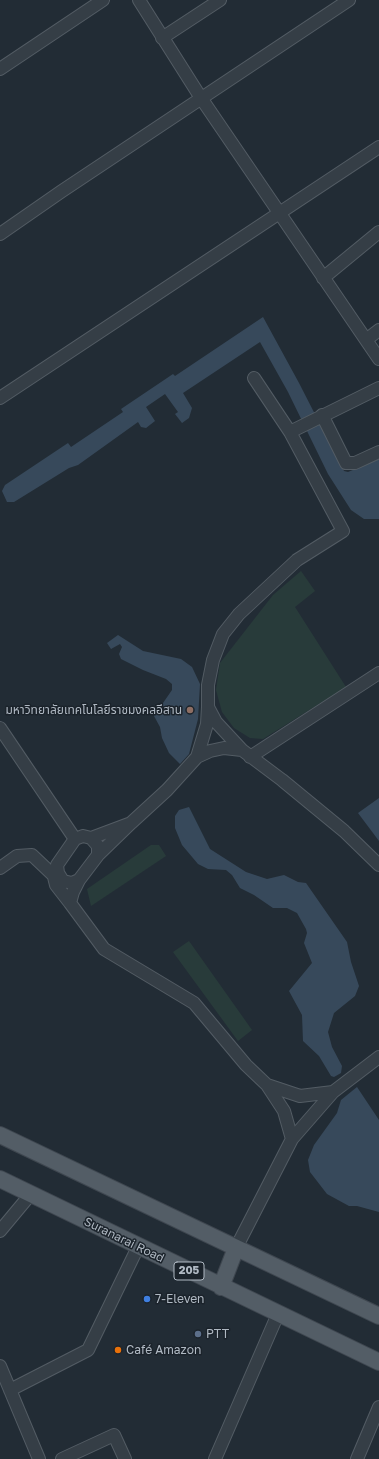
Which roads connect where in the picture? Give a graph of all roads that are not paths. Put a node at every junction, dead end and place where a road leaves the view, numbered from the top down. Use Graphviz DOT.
graph roads {
  1 [pos="103,0"];
  2 [pos="139,0"];
  3 [pos="220,0"];
  4 [pos="349,0"];
  5 [pos="162,38"];
  6 [pos="0,69"];
  7 [pos="201,98"];
  8 [pos="379,147"];
  9 [pos="278,213"];
  10 [pos="379,232"];
  11 [pos="0,234"];
  12 [pos="323,278"];
  13 [pos="379,330"];
  14 [pos="366,340"];
  15 [pos="379,359"];
  16 [pos="254,378"];
  17 [pos="379,388"];
  18 [pos="0,398"];
  19 [pos="322,415"];
  20 [pos="290,432"];
  21 [pos="379,452"];
  22 [pos="379,673"];
  23 [pos="208,707"];
  24 [pos="0,728"];
  25 [pos="246,753"];
  26 [pos="197,757"];
  27 [pos="131,823"];
  28 [pos="91,838"];
  29 [pos="75,839"];
  30 [pos="98,855"];
  31 [pos="379,865"];
  32 [pos="0,868"];
  33 [pos="55,870"];
  34 [pos="79,880"];
  35 [pos="70,903"];
  36 [pos="379,1057"];
  37 [pos="267,1085"];
  38 [pos="333,1092"];
  39 [pos="0,1135"];
  40 [pos="292,1139"];
  41 [pos="0,1180"];
  42 [pos="30,1196"];
  43 [pos="2,1226"];
  44 [pos="138,1247"];
  45 [pos="236,1248"];
  46 [pos="221,1287"];
  47 [pos="278,1314"];
  48 [pos="379,1316"];
  49 [pos="379,1362"];
  50 [pos="0,1366"];
  51 [pos="10,1390"];
  52 [pos="379,1407"];
  53 [pos="39,1459"];
  54 [pos="62,1459"];
  55 [pos="125,1459"];
  56 [pos="214,1459"];
  57 [pos="357,1459"];
  1 -- 6 [label="street"];
  2 -- 5 [label="street"];
  3 -- 5 [label="street"];
  4 -- 7 [label="street"];
  5 -- 7 [label="street"];
  7 -- 9 [label="street"];
  7 -- 11 [label="street"];
  8 -- 9 [label="street"];
  9 -- 12 [label="street"];
  9 -- 18 [label="street"];
  10 -- 12 [label="street"];
  12 -- 14 [label="street"];
  13 -- 14 [label="street"];
  14 -- 15 [label="street"];
  16 -- 20 [label="street"];
  17 -- 19 [label="street"];
  19 -- 20 [label="street"];
  19 -- 21 [label="street"];
  20 -- 23 [label="street"];
  22 -- 25 [label="street"];
  23 -- 25 [label="street"];
  23 -- 26 [label="street"];
  24 -- 29 [label="street"];
  25 -- 26 [label="street"];
  25 -- 31 [label="street"];
  26 -- 27 [label="street"];
  27 -- 28 [label="street"];
  27 -- 30 [label="street"];
  28 -- 29 [label="street"];
  28 -- 30 [label="street"];
  29 -- 33 [label="street"];
  30 -- 34 [label="street"];
  32 -- 33 [label="street"];
  33 -- 34 [label="street"];
  33 -- 35 [label="street"];
  34 -- 35 [label="street"];
  35 -- 37 [label="street"];
  36 -- 38 [label="street"];
  37 -- 38 [label="street"];
  37 -- 40 [label="street"];
  38 -- 40 [label="street"];
  39 -- 45 [label="main road"];
  40 -- 45 [label="street"];
  41 -- 42 [label="main road, Suranarai Road / 205"];
  42 -- 43 [label="street"];
  42 -- 44 [label="main road, Suranarai Road / 205"];
  44 -- 46 [label="main road, Suranarai Road / 205"];
  44 -- 51 [label="street"];
  45 -- 46 [label="main road"];
  45 -- 48 [label="main road"];
  46 -- 47 [label="main road, Suranarai Road / 205"];
  47 -- 49 [label="main road, Suranarai Road / 205"];
  47 -- 56 [label="street"];
  50 -- 51 [label="street"];
  51 -- 53 [label="street"];
  52 -- 57 [label="street"];
  54 -- 55 [label="street"];
}
